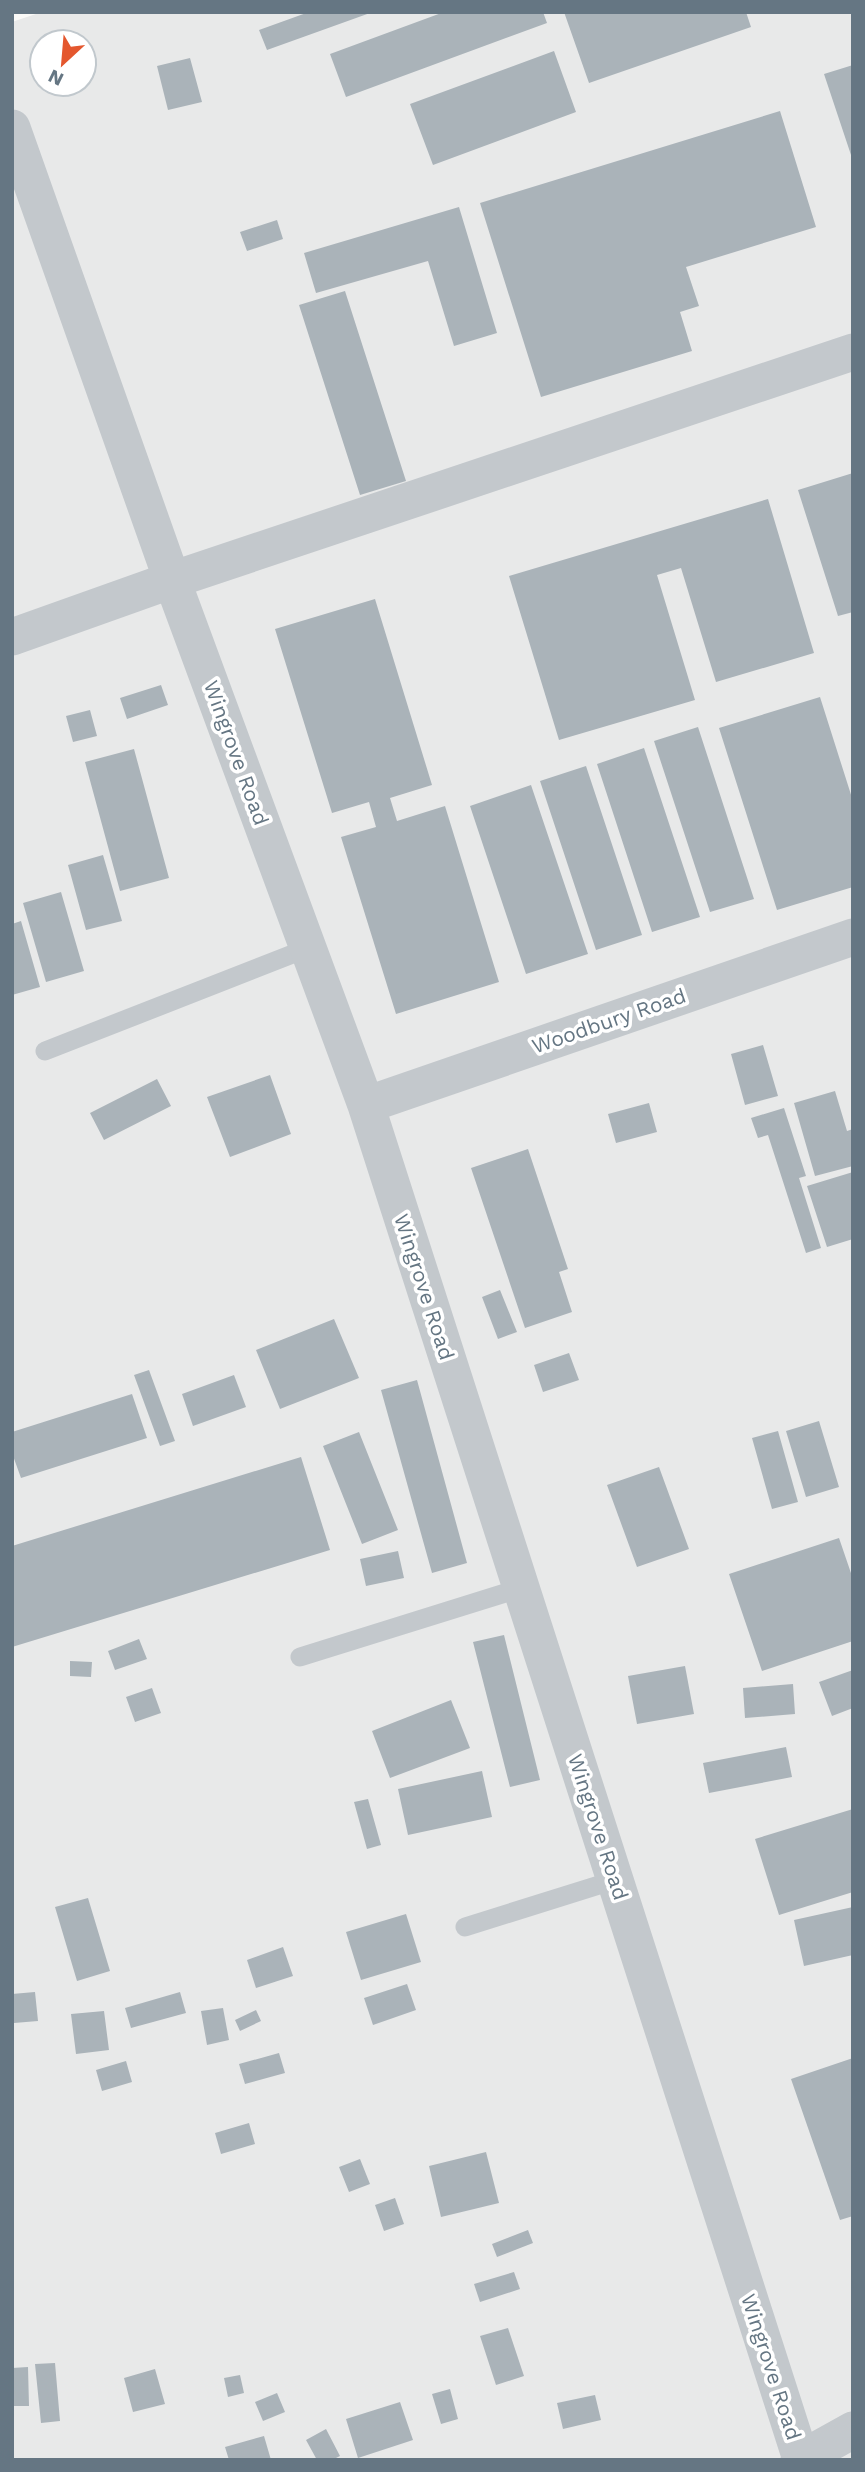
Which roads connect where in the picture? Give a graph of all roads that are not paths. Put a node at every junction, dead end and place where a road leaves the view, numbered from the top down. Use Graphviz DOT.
graph roads {
  1 [pos="12,128"];
  2 [pos="853,352"];
  3 [pos="172,580"];
  4 [pos="12,637"];
  5 [pos="853,937"];
  6 [pos="308,948"];
  7 [pos="45,1051"];
  8 [pos="366,1105"];
  9 [pos="521,1588"];
  10 [pos="300,1657"];
  11 [pos="615,1880"];
  12 [pos="466,1927"];
  13 [pos="853,2430"];
  14 [pos="800,2459"];
  1 -- 3 [label="street, Wingrove Road"];
  2 -- 3 [label="street"];
  3 -- 4 [label="street"];
  3 -- 6 [label="street, Wingrove Road"];
  5 -- 8 [label="street, Woodbury Road"];
  6 -- 7 [label="lane"];
  6 -- 8 [label="street, Wingrove Road"];
  8 -- 9 [label="street, Wingrove Road"];
  9 -- 10 [label="lane"];
  9 -- 11 [label="street, Wingrove Road"];
  11 -- 12 [label="lane"];
  11 -- 14 [label="street, Wingrove Road"];
  13 -- 14 [label="street"];
}
